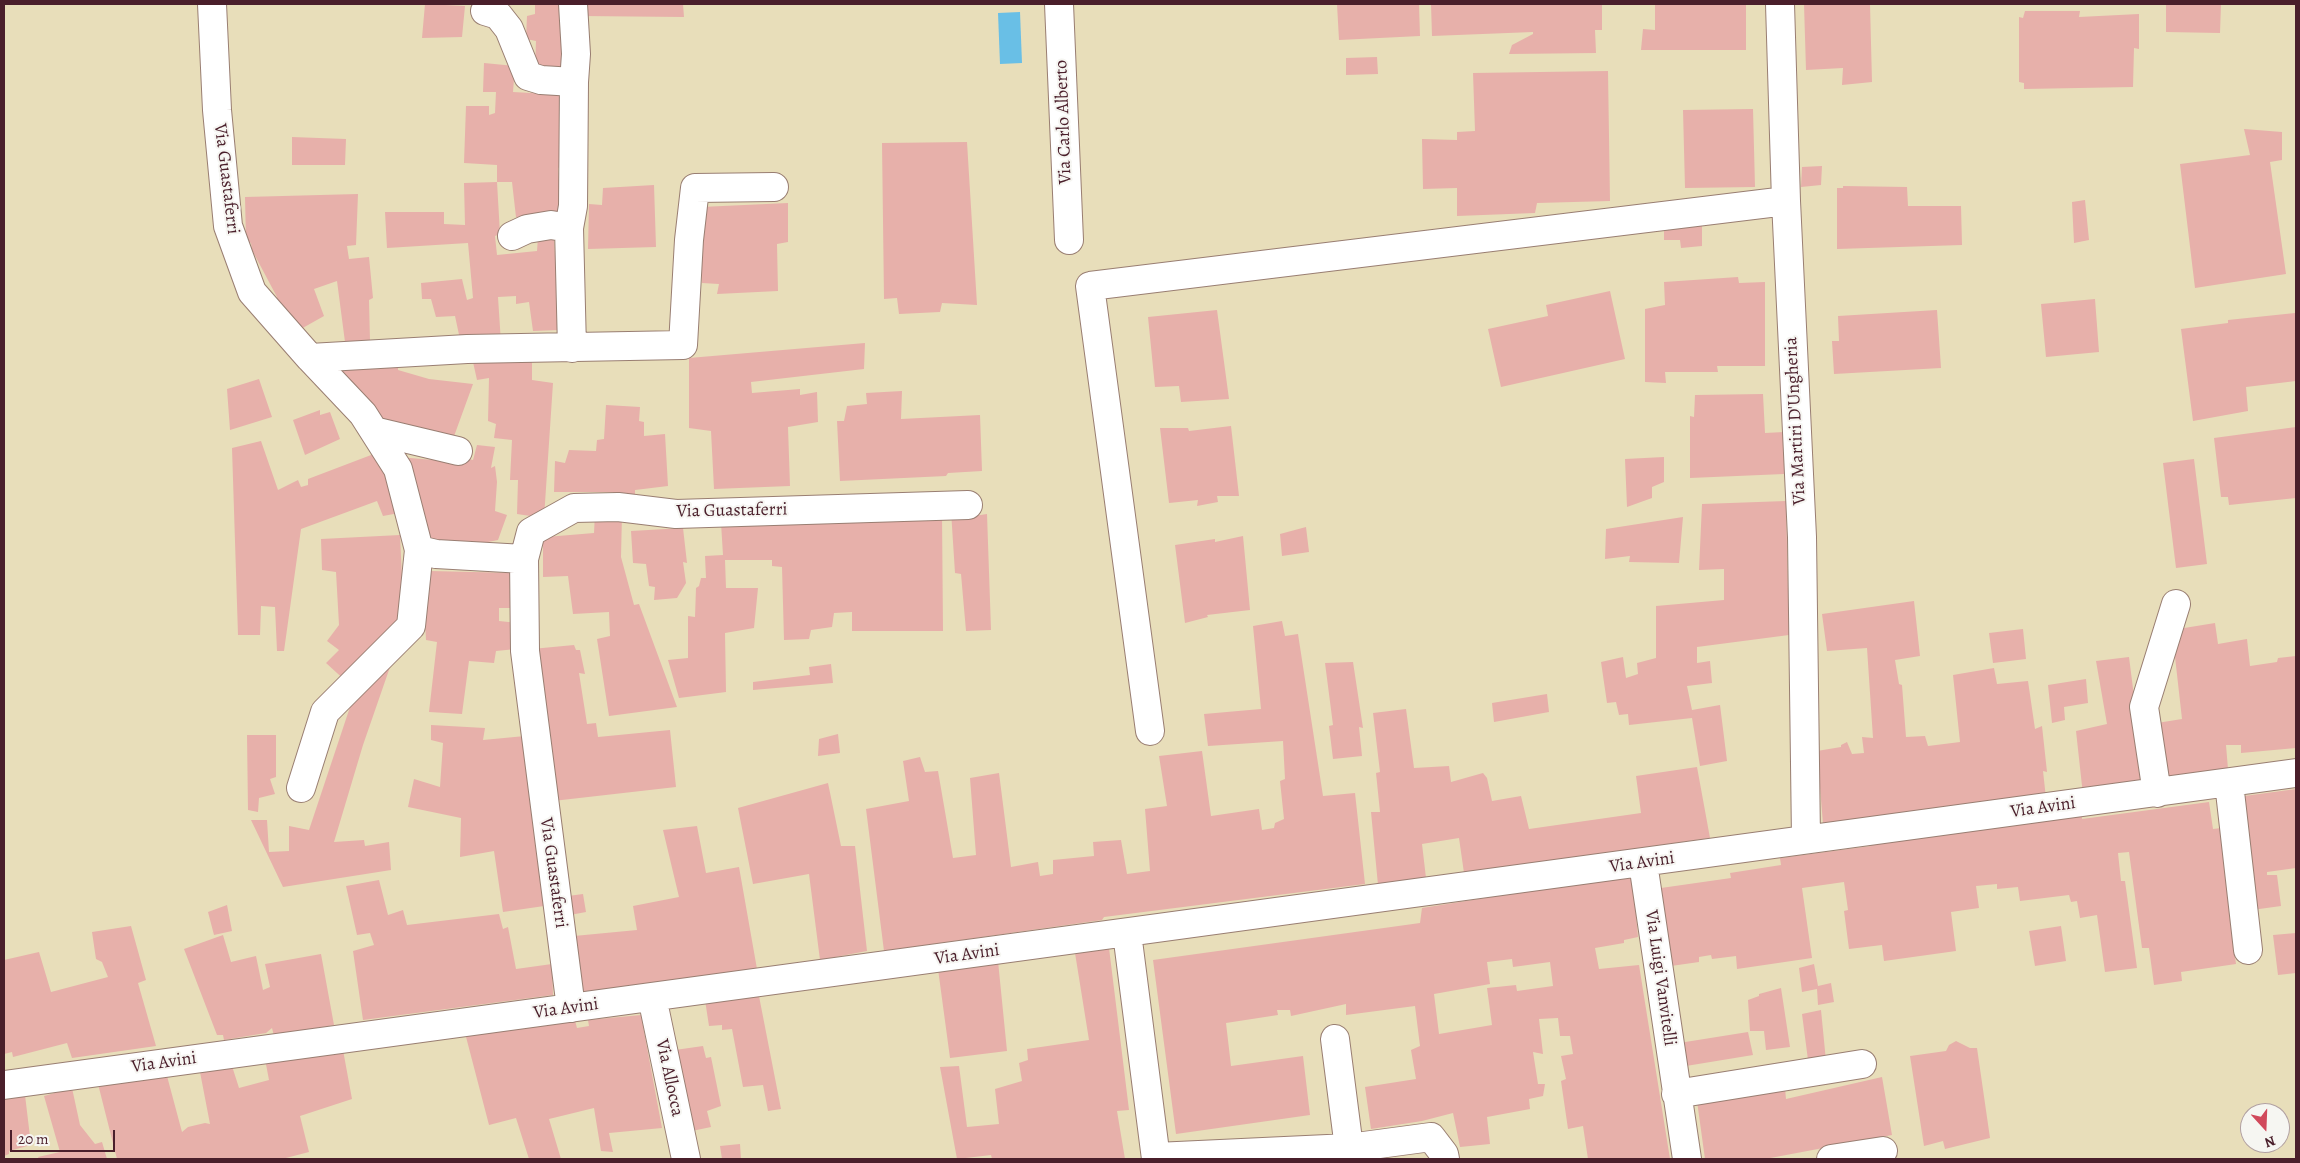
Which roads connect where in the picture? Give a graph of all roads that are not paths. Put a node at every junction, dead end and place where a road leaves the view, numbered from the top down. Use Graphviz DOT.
graph roads {
  1 [pos="212,4"];
  2 [pos="574,4"];
  3 [pos="1059,4"];
  4 [pos="1780,4"];
  5 [pos="484,11"];
  6 [pos="574,82"];
  7 [pos="774,187"];
  8 [pos="1786,201"];
  9 [pos="570,228"];
  10 [pos="512,236"];
  11 [pos="1070,240"];
  12 [pos="572,348"];
  13 [pos="310,358"];
  14 [pos="374,431"];
  15 [pos="458,451"];
  16 [pos="968,505"];
  17 [pos="420,550"];
  18 [pos="524,559"];
  19 [pos="2176,604"];
  20 [pos="1150,731"];
  21 [pos="2296,773"];
  22 [pos="2229,783"];
  23 [pos="301,788"];
  24 [pos="2157,792"];
  25 [pos="1806,839"];
  26 [pos="1643,863"];
  27 [pos="1127,933"];
  28 [pos="2248,950"];
  29 [pos="652,997"];
  30 [pos="571,1008"];
  31 [pos="1335,1039"];
  32 [pos="1862,1064"];
  33 [pos="4,1085"];
  34 [pos="1676,1094"];
  35 [pos="1349,1148"];
  36 [pos="1883,1151"];
  37 [pos="1156,1158"];
  38 [pos="686,1159"];
  39 [pos="1445,1159"];
  40 [pos="1687,1159"];
  41 [pos="1831,1159"];
  1 -- 13 [label="street, Via Guastaferri"];
  2 -- 6 [label="street"];
  3 -- 11 [label="street, Via Carlo Alberto"];
  4 -- 8 [label="street, Via Martiri D'Ungheria"];
  5 -- 6 [label="street"];
  6 -- 9 [label="street"];
  7 -- 12 [label="street"];
  8 -- 20 [label="street"];
  8 -- 25 [label="street, Via Martiri D'Ungheria"];
  9 -- 10 [label="street"];
  9 -- 12 [label="street"];
  12 -- 13 [label="street"];
  13 -- 14 [label="street, Via Guastaferri"];
  14 -- 15 [label="street"];
  14 -- 17 [label="street, Via Guastaferri"];
  16 -- 18 [label="street, Via Guastaferri"];
  17 -- 18 [label="street"];
  17 -- 23 [label="street, Via Guastaferri"];
  18 -- 30 [label="street, Via Guastaferri"];
  19 -- 24 [label="street"];
  21 -- 22 [label="street, Via Avini"];
  22 -- 24 [label="street, Via Avini"];
  22 -- 28 [label="street"];
  24 -- 25 [label="street, Via Avini"];
  25 -- 26 [label="street, Via Avini"];
  26 -- 27 [label="street, Via Avini"];
  26 -- 34 [label="street, Via Luigi Vanvitelli"];
  27 -- 29 [label="street, Via Avini"];
  27 -- 37 [label="street"];
  29 -- 30 [label="street, Via Avini"];
  29 -- 38 [label="street, Via Allocca"];
  30 -- 33 [label="street, Via Avini"];
  31 -- 35 [label="street"];
  32 -- 34 [label="street"];
  34 -- 40 [label="street, Via Luigi Vanvitelli"];
  35 -- 37 [label="street"];
  35 -- 39 [label="street"];
  36 -- 41 [label="street"];
}
